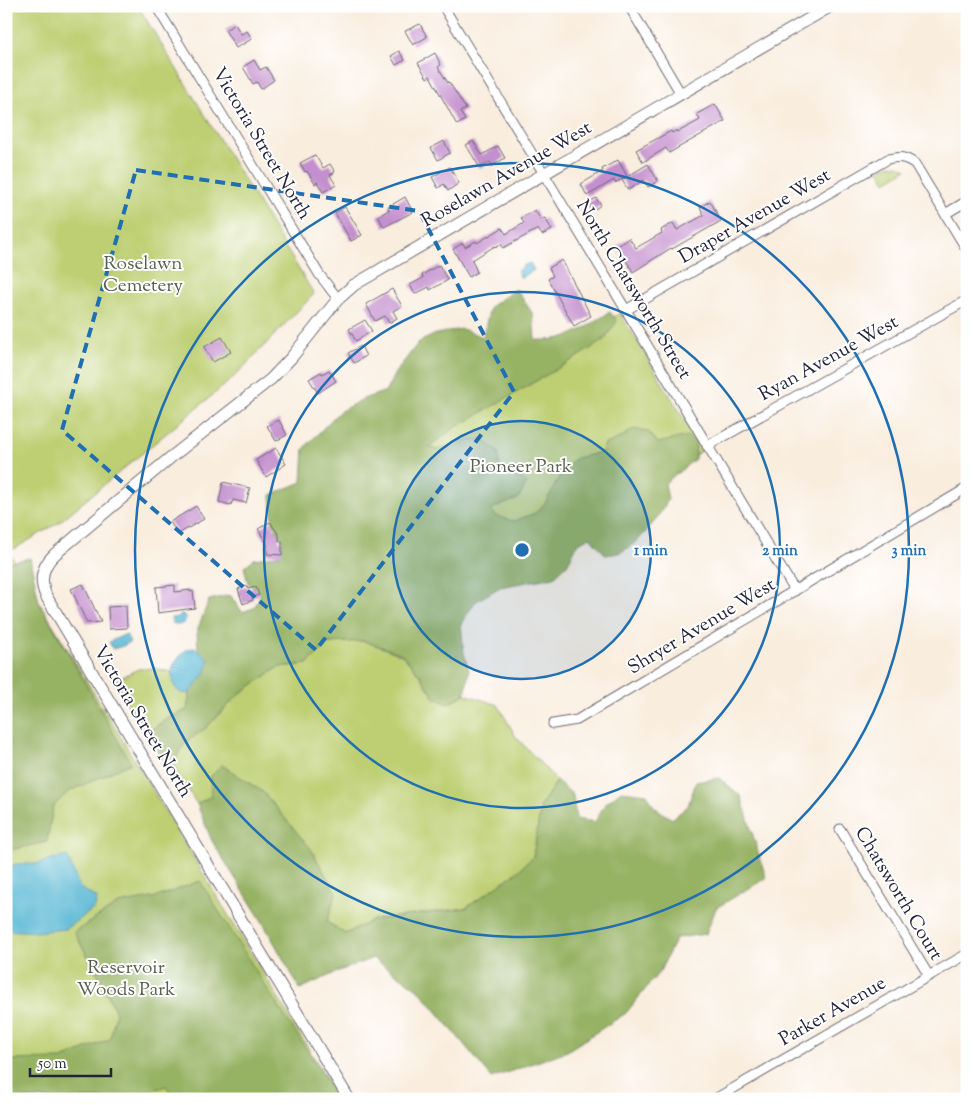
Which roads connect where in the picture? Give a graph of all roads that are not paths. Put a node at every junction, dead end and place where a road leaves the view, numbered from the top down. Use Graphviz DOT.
graph roads {
  1 [pos="156,6"];
  2 [pos="443,6"];
  3 [pos="629,6"];
  4 [pos="823,8"];
  5 [pos="681,94"];
  6 [pos="544,174"];
  7 [pos="967,201"];
  8 [pos="946,214"];
  9 [pos="967,250"];
  10 [pos="338,299"];
  11 [pos="967,300"];
  12 [pos="626,310"];
  13 [pos="230,412"];
  14 [pos="707,446"];
  15 [pos="967,488"];
  16 [pos="795,591"];
  17 [pos="553,724"];
  18 [pos="840,829"];
  19 [pos="967,954"];
  20 [pos="929,976"];
  21 [pos="350,1099"];
  22 [pos="715,1099"];
  1 -- 10 [label="street, Victoria Street North"];
  2 -- 6 [label="street, North Chatsworth Street"];
  3 -- 5 [label="street"];
  4 -- 5 [label="street, Roselawn Avenue West"];
  5 -- 6 [label="street, Roselawn Avenue West"];
  6 -- 10 [label="street, Roselawn Avenue West"];
  6 -- 12 [label="street, North Chatsworth Street"];
  7 -- 8 [label="street"];
  8 -- 9 [label="street"];
  8 -- 12 [label="street, Draper Avenue West"];
  10 -- 13 [label="street, Roselawn Avenue West"];
  11 -- 14 [label="street, Ryan Avenue West"];
  12 -- 14 [label="street, North Chatsworth Street"];
  13 -- 21 [label="street, Victoria Street North"];
  14 -- 16 [label="street, North Chatsworth Street"];
  15 -- 16 [label="street, Shryer Avenue West"];
  16 -- 17 [label="street, Shryer Avenue West"];
  18 -- 20 [label="street, Chatsworth Court"];
  19 -- 20 [label="street, Parker Avenue"];
  20 -- 22 [label="street, Parker Avenue"];
}
